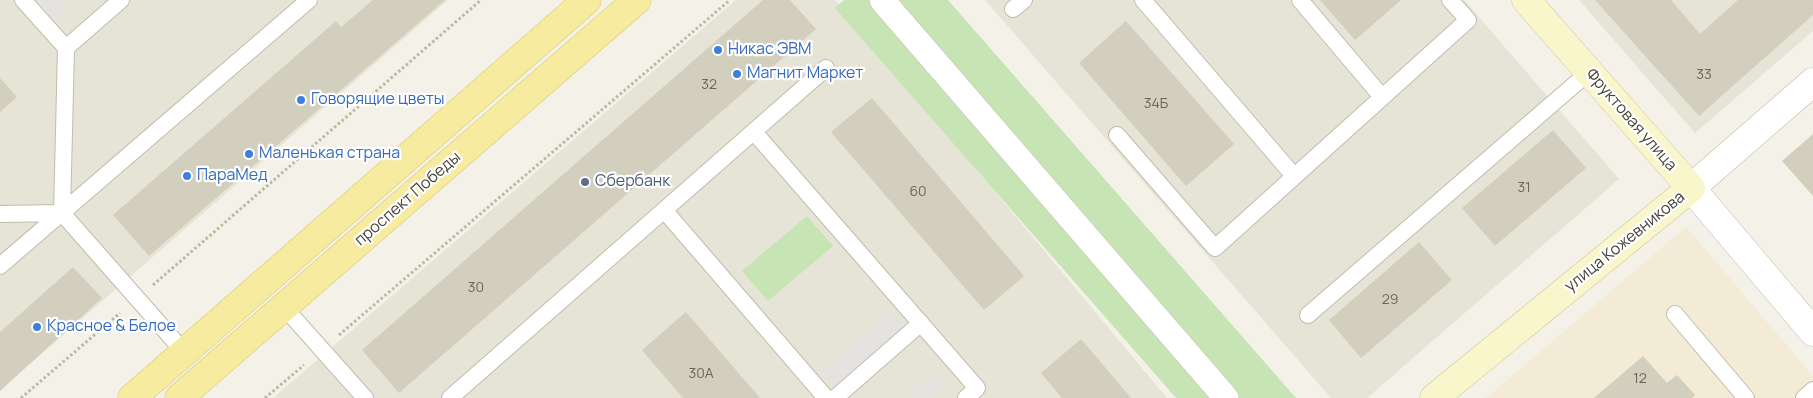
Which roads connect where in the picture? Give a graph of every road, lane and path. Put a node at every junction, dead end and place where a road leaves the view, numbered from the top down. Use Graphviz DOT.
graph roads {
  1 [pos="23,0"];
  2 [pos="121,0"];
  3 [pos="309,0"];
  4 [pos="481,0"];
  5 [pos="586,0"];
  6 [pos="637,0"];
  7 [pos="730,0"];
  8 [pos="882,0"];
  9 [pos="1143,0"];
  10 [pos="1300,0"];
  11 [pos="1450,0"];
  12 [pos="1526,0"];
  13 [pos="66,48"];
  14 [pos="826,68"];
  15 [pos="1589,72"];
  16 [pos="1813,82"];
  17 [pos="1382,97"];
  18 [pos="754,132"];
  19 [pos="1117,135"];
  20 [pos="1294,176"];
  21 [pos="1691,188"];
  22 [pos="664,210"];
  23 [pos="62,213"];
  24 [pos="0,214"];
  25 [pos="0,266"];
  26 [pos="137,299"];
  27 [pos="284,307"];
  28 [pos="1675,314"];
  29 [pos="1308,315"];
  30 [pos="921,323"];
  31 [pos="1813,332"];
  32 [pos="322,350"];
  33 [pos="185,353"];
  34 [pos="1813,390"];
  35 [pos="21,398"];
  36 [pos="132,398"];
  37 [pos="179,398"];
  38 [pos="265,398"];
  39 [pos="365,398"];
  40 [pos="450,398"];
  41 [pos="826,398"];
  42 [pos="835,398"];
  43 [pos="966,398"];
  44 [pos="1226,398"];
  45 [pos="1434,398"];
  46 [pos="1746,398"];
  47 [pos="1804,398"];
  1 -- 13 [label="lane"];
  2 -- 13 [label="lane"];
  3 -- 23 [label="lane"];
  4 -- 26 [label="path"];
  5 -- 33 [label="main road, проспект Победы"];
  6 -- 27 [label="main road, проспект Победы"];
  7 -- 32 [label="path"];
  8 -- 44 [label="street"];
  9 -- 20 [label="lane"];
  10 -- 17 [label="lane"];
  11 -- 17 [label="lane"];
  12 -- 15 [label="main road, Фруктовая улица"];
  13 -- 23 [label="lane"];
  14 -- 18 [label="lane"];
  15 -- 21 [label="main road, Фруктовая улица"];
  15 -- 29 [label="lane"];
  16 -- 21 [label="street, улица Кожевникова"];
  17 -- 20 [label="lane"];
  18 -- 22 [label="lane"];
  18 -- 30 [label="lane"];
  19 -- 20 [label="lane"];
  21 -- 31 [label="street, Фруктовая улица"];
  21 -- 45 [label="main road, улица Кожевникова"];
  22 -- 40 [label="lane"];
  22 -- 41 [label="lane"];
  23 -- 24 [label="lane"];
  23 -- 25 [label="lane"];
  23 -- 26 [label="lane"];
  26 -- 33 [label="lane"];
  26 -- 35 [label="path"];
  27 -- 32 [label="lane"];
  27 -- 37 [label="main road, проспект Победы"];
  28 -- 46 [label="lane"];
  30 -- 42 [label="lane"];
  30 -- 43 [label="lane"];
  32 -- 38 [label="path"];
  32 -- 39 [label="lane"];
  33 -- 36 [label="main road, проспект Победы"];
  34 -- 47 [label="lane"];
}
